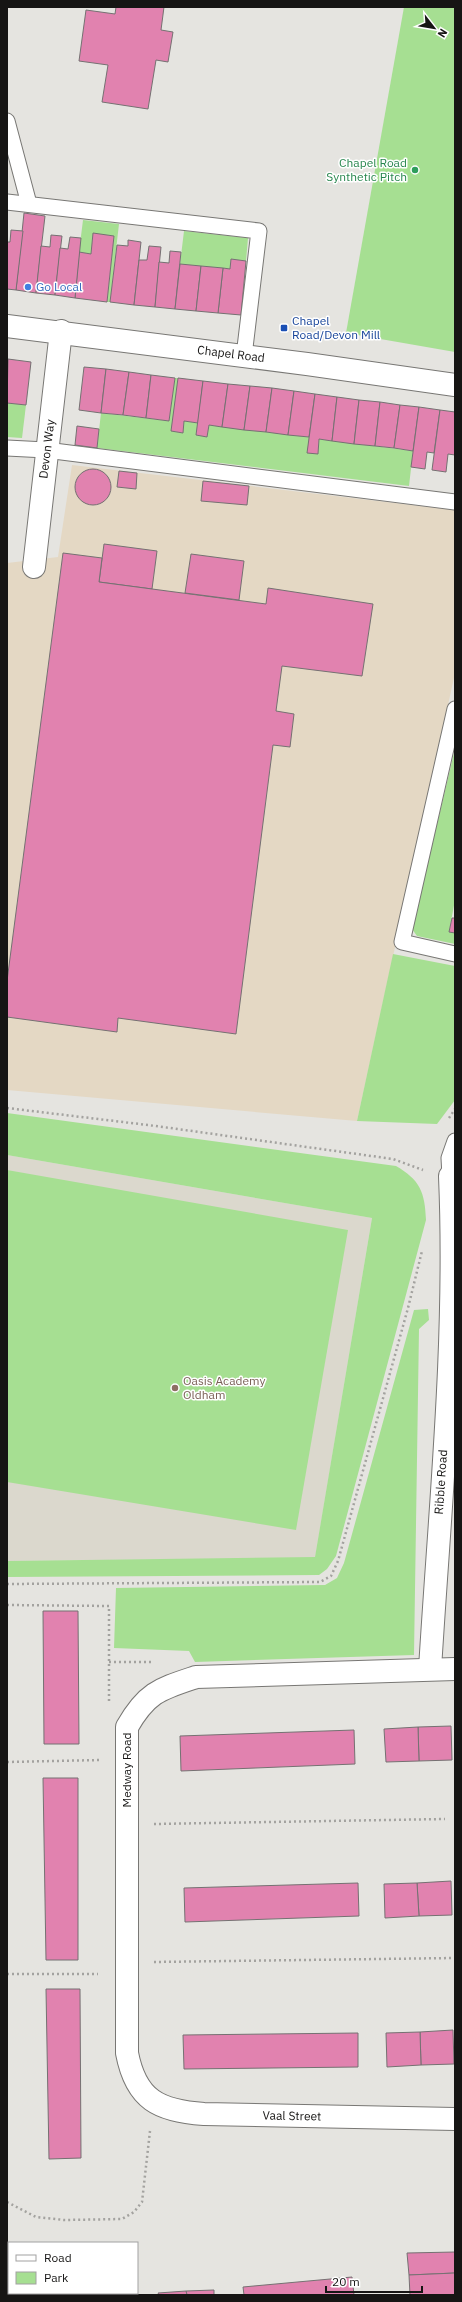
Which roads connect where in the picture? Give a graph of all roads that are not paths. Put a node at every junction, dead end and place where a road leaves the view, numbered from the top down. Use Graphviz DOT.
graph roads {
  1 [pos="7,121"];
  2 [pos="7,202"];
  3 [pos="29,204"];
  4 [pos="7,326"];
  5 [pos="61,331"];
  6 [pos="244,356"];
  7 [pos="455,385"];
  8 [pos="7,448"];
  9 [pos="46,450"];
  10 [pos="455,502"];
  11 [pos="34,567"];
  12 [pos="455,709"];
  13 [pos="455,954"];
  14 [pos="455,1141"];
  15 [pos="450,1176"];
  16 [pos="430,1669"];
  17 [pos="455,1669"];
  18 [pos="137,2086"];
  19 [pos="455,2119"];
  1 -- 3 [label="lane"];
  2 -- 3 [label="lane"];
  3 -- 6 [label="lane"];
  4 -- 5 [label="street, Chapel Road"];
  5 -- 6 [label="street, Chapel Road"];
  5 -- 9 [label="street, Devon Way"];
  6 -- 7 [label="street, Chapel Road"];
  8 -- 9 [label="lane"];
  9 -- 10 [label="lane"];
  9 -- 11 [label="street, Devon Way"];
  12 -- 13 [label="lane"];
  14 -- 15 [label="lane"];
  15 -- 16 [label="street, Ribble Road"];
  16 -- 17 [label="street, Medway Road"];
  16 -- 18 [label="street, Medway Road"];
  18 -- 19 [label="street, Vaal Street"];
}
